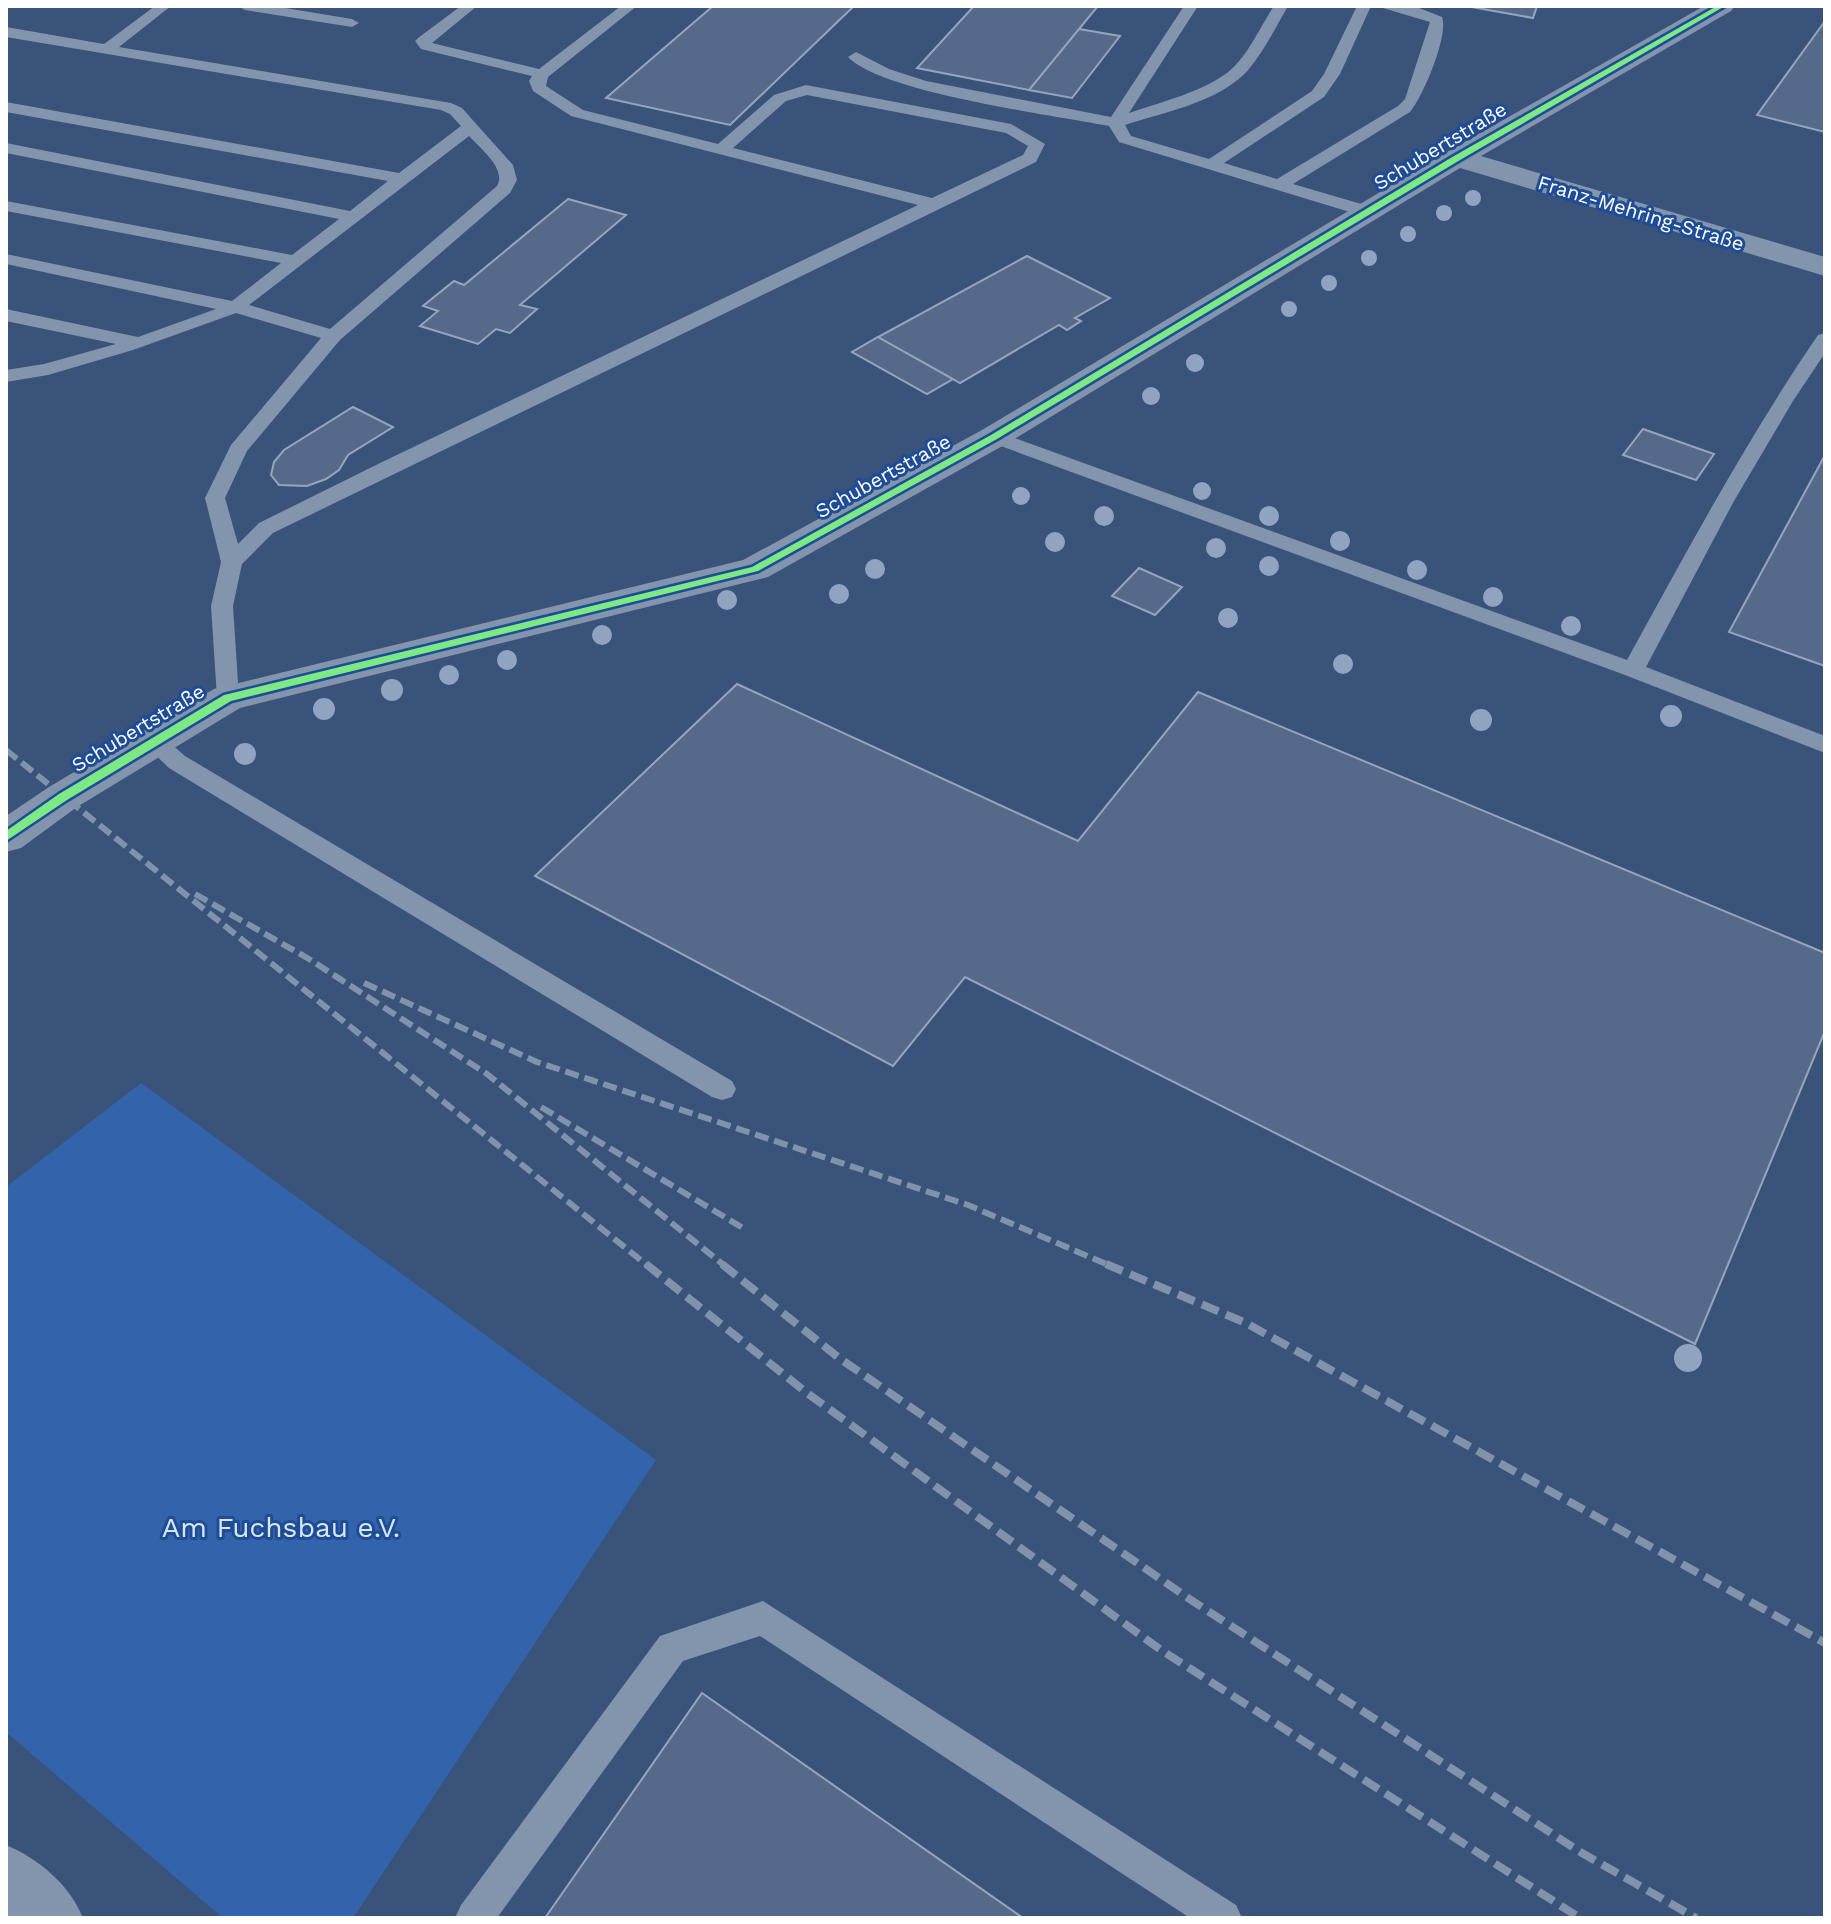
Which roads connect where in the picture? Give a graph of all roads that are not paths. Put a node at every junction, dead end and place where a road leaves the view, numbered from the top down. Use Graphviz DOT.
graph roads {
  1 [pos="164,6"];
  2 [pos="245,6"];
  3 [pos="470,6"];
  4 [pos="630,6"];
  5 [pos="1191,6"];
  6 [pos="1281,6"];
  7 [pos="1364,6"];
  8 [pos="1383,6"];
  9 [pos="1722,6"];
  10 [pos="352,23"];
  11 [pos="6,32"];
  12 [pos="105,50"];
  13 [pos="856,57"];
  14 [pos="542,74"];
  15 [pos="6,107"];
  16 [pos="1116,123"];
  17 [pos="470,127"];
  18 [pos="6,148"];
  19 [pos="721,150"];
  20 [pos="1457,158"];
  21 [pos="1211,165"];
  22 [pos="403,179"];
  23 [pos="1279,185"];
  24 [pos="934,204"];
  25 [pos="6,206"];
  26 [pos="1369,212"];
  27 [pos="354,217"];
  28 [pos="6,259"];
  29 [pos="298,261"];
  30 [pos="1825,267"];
  31 [pos="235,307"];
  32 [pos="6,315"];
  33 [pos="333,336"];
  34 [pos="1825,339"];
  35 [pos="138,343"];
  36 [pos="1819,361"];
  37 [pos="6,376"];
  38 [pos="994,437"];
  39 [pos="232,562"];
  40 [pos="1633,670"];
  41 [pos="228,698"];
  42 [pos="154,742"];
  43 [pos="1825,745"];
  44 [pos="6,837"];
  45 [pos="722,1089"];
  46 [pos="6,1876"];
  47 [pos="52,1918"];
  48 [pos="474,1918"];
  49 [pos="1223,1918"];
  1 -- 12 [label="lane"];
  2 -- 10 [label="lane"];
  3 -- 14 [label="lane"];
  4 -- 14 [label="lane"];
  5 -- 16 [label="lane"];
  6 -- 16 [label="lane"];
  7 -- 21 [label="lane"];
  8 -- 23 [label="lane"];
  9 -- 20 [label="street, Schubertstraße"];
  11 -- 12 [label="lane"];
  12 -- 17 [label="lane"];
  13 -- 16 [label="lane"];
  14 -- 19 [label="lane"];
  15 -- 22 [label="lane"];
  16 -- 21 [label="lane"];
  17 -- 22 [label="lane"];
  17 -- 33 [label="lane"];
  18 -- 27 [label="lane"];
  19 -- 24 [label="lane"];
  19 -- 24 [label="lane"];
  20 -- 26 [label="street, Schubertstraße"];
  20 -- 30 [label="street, Franz-Mehring-Straße"];
  21 -- 23 [label="lane"];
  22 -- 27 [label="lane"];
  23 -- 26 [label="lane"];
  24 -- 39 [label="lane"];
  25 -- 29 [label="lane"];
  26 -- 38 [label="street, Schubertstraße"];
  27 -- 29 [label="lane"];
  28 -- 31 [label="lane"];
  29 -- 31 [label="lane"];
  31 -- 33 [label="lane"];
  31 -- 35 [label="lane"];
  32 -- 35 [label="lane"];
  33 -- 39 [label="lane"];
  34 -- 36 [label="lane"];
  35 -- 37 [label="lane"];
  36 -- 40 [label="lane"];
  38 -- 40 [label="lane"];
  38 -- 41 [label="street, Schubertstraße"];
  39 -- 41 [label="lane"];
  40 -- 43 [label="lane"];
  41 -- 42 [label="street, Schubertstraße"];
  42 -- 44 [label="street, Schubertstraße"];
  42 -- 45 [label="lane"];
  46 -- 47 [label="street"];
  48 -- 49 [label="lane"];
}
